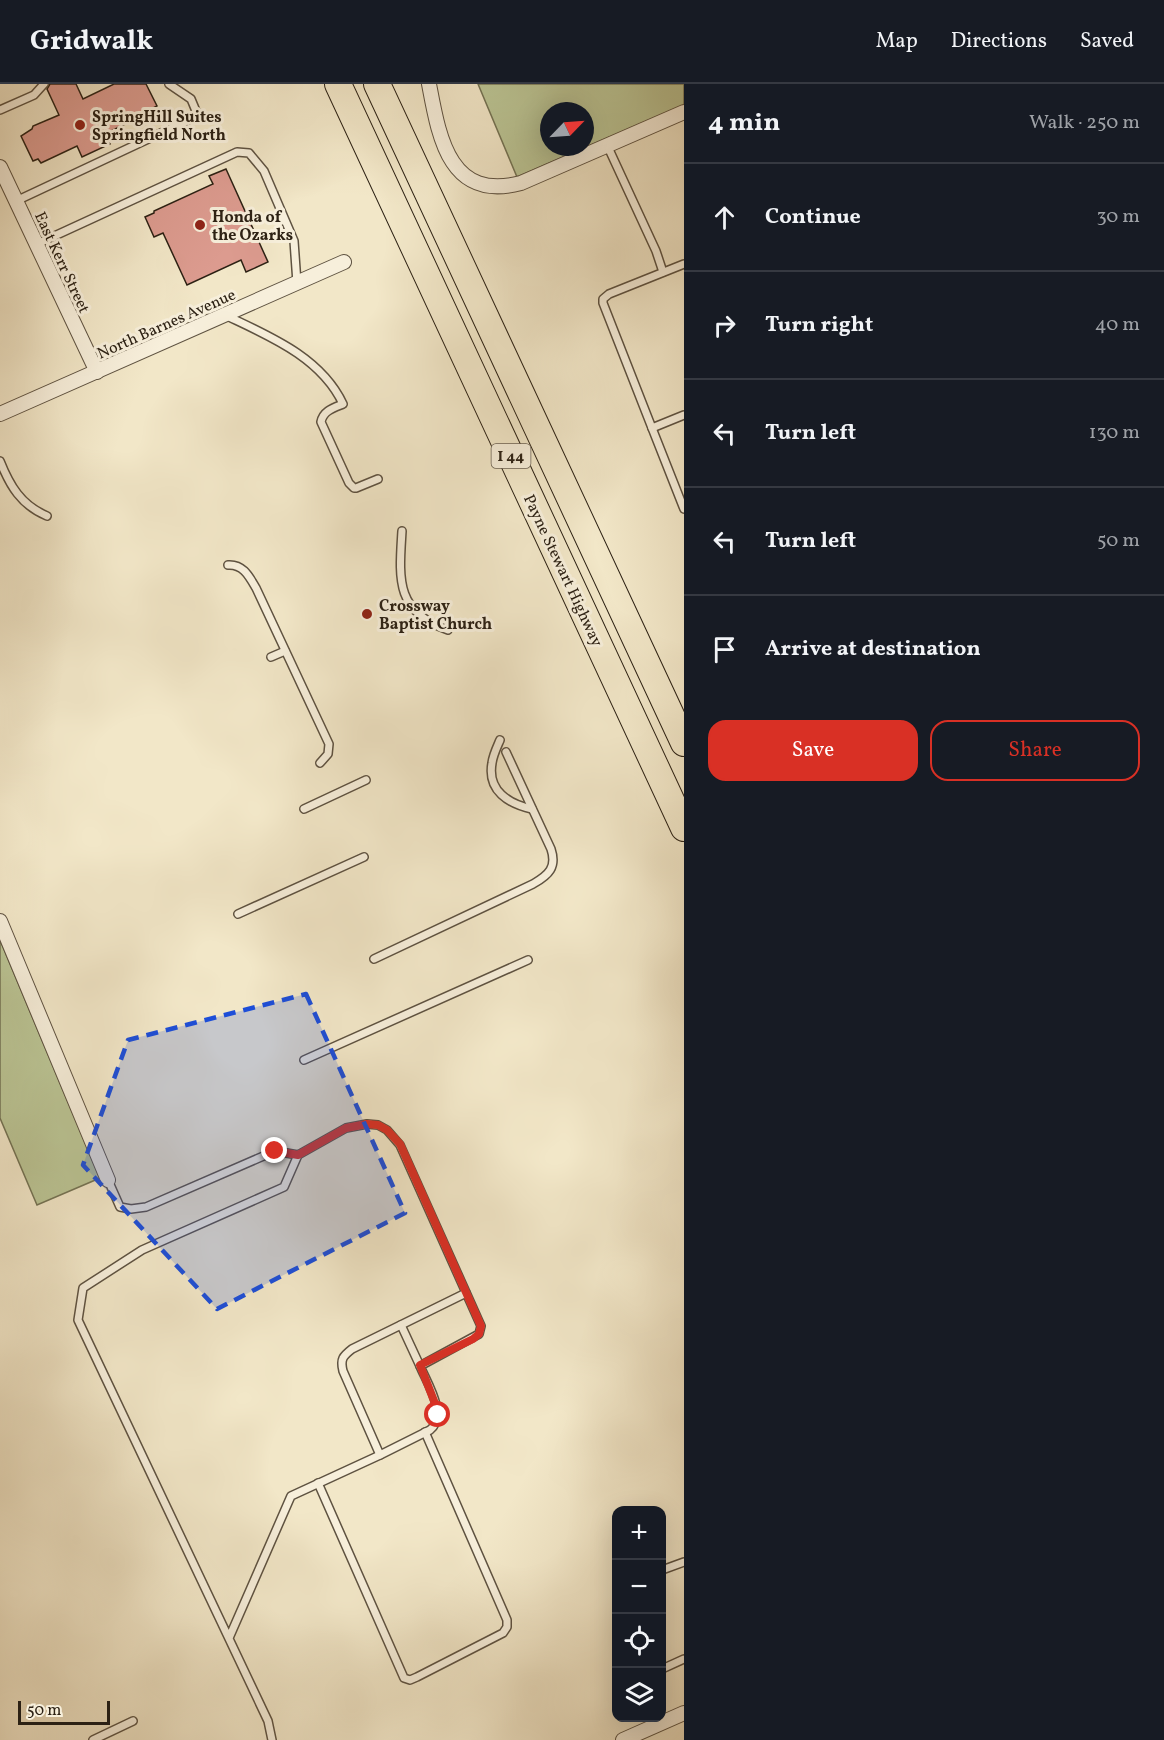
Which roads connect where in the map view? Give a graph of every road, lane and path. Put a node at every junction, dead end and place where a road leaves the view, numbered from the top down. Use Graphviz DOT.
graph roads {
  1 [pos="44,84"];
  2 [pos="169,84"];
  3 [pos="338,84"];
  4 [pos="377,84"];
  5 [pos="429,84"];
  6 [pos="0,110"];
  7 [pos="684,112"];
  8 [pos="607,145"];
  9 [pos="0,167"];
  10 [pos="16,201"];
  11 [pos="37,244"];
  12 [pos="344,262"];
  13 [pos="684,264"];
  14 [pos="663,272"];
  15 [pos="297,282"];
  16 [pos="225,315"];
  17 [pos="97,372"];
  18 [pos="0,414"];
  19 [pos="684,415"];
  20 [pos="652,428"];
  21 [pos="0,461"];
  22 [pos="378,479"];
  23 [pos="684,509"];
  24 [pos="47,516"];
  25 [pos="402,531"];
  26 [pos="228,566"];
  27 [pos="448,630"];
  28 [pos="285,651"];
  29 [pos="271,657"];
  30 [pos="500,740"];
  31 [pos="684,743"];
  32 [pos="506,752"];
  33 [pos="320,763"];
  34 [pos="366,780"];
  35 [pos="532,809"];
  36 [pos="304,810"];
  37 [pos="684,828"];
  38 [pos="364,857"];
  39 [pos="238,914"];
  40 [pos="0,921"];
  41 [pos="375,958"];
  42 [pos="528,960"];
  43 [pos="304,1060"];
  44 [pos="298,1155"];
  45 [pos="108,1180"];
  46 [pos="466,1293"];
  47 [pos="401,1325"];
  48 [pos="420,1365"];
  49 [pos="425,1432"];
  50 [pos="380,1455"];
  51 [pos="318,1483"];
  52 [pos="684,1562"];
  53 [pos="666,1569"];
  54 [pos="229,1638"];
  55 [pos="684,1659"];
  56 [pos="664,1668"];
  57 [pos="684,1713"];
  58 [pos="133,1721"];
  59 [pos="626,1739"];
  60 [pos="93,1740"];
  61 [pos="272,1740"];
  1 -- 6 [label="lane"];
  2 -- 10 [label="lane"];
  3 -- 37 [label="highway, Payne Stewart Highway / I 44"];
  4 -- 31 [label="highway, I 44"];
  5 -- 8 [label="street"];
  7 -- 8 [label="street"];
  8 -- 14 [label="lane"];
  9 -- 10 [label="street, East Kerr Street"];
  10 -- 11 [label="street, East Kerr Street"];
  11 -- 15 [label="lane"];
  11 -- 17 [label="street, East Kerr Street"];
  12 -- 15 [label="street, North Barnes Avenue"];
  13 -- 14 [label="lane"];
  14 -- 20 [label="lane"];
  15 -- 16 [label="street, North Barnes Avenue"];
  16 -- 17 [label="street, North Barnes Avenue"];
  16 -- 22 [label="lane"];
  17 -- 18 [label="street, North Barnes Avenue"];
  19 -- 20 [label="lane"];
  20 -- 23 [label="lane"];
  21 -- 24 [label="lane"];
  25 -- 27 [label="lane"];
  26 -- 28 [label="lane"];
  28 -- 29 [label="lane"];
  28 -- 33 [label="lane"];
  30 -- 35 [label="lane"];
  32 -- 35 [label="lane"];
  34 -- 36 [label="lane"];
  35 -- 41 [label="lane"];
  38 -- 39 [label="lane"];
  40 -- 45 [label="street"];
  42 -- 43 [label="lane"];
  44 -- 45 [label="lane"];
  44 -- 46 [label="lane"];
  44 -- 54 [label="lane"];
  46 -- 47 [label="lane"];
  46 -- 48 [label="lane"];
  47 -- 48 [label="lane"];
  47 -- 50 [label="lane"];
  48 -- 49 [label="lane"];
  49 -- 50 [label="lane"];
  49 -- 51 [label="lane"];
  50 -- 51 [label="lane"];
  51 -- 54 [label="lane"];
  52 -- 53 [label="lane"];
  54 -- 61 [label="lane"];
  55 -- 56 [label="lane"];
  57 -- 59 [label="street"];
  58 -- 60 [label="lane"];
}
